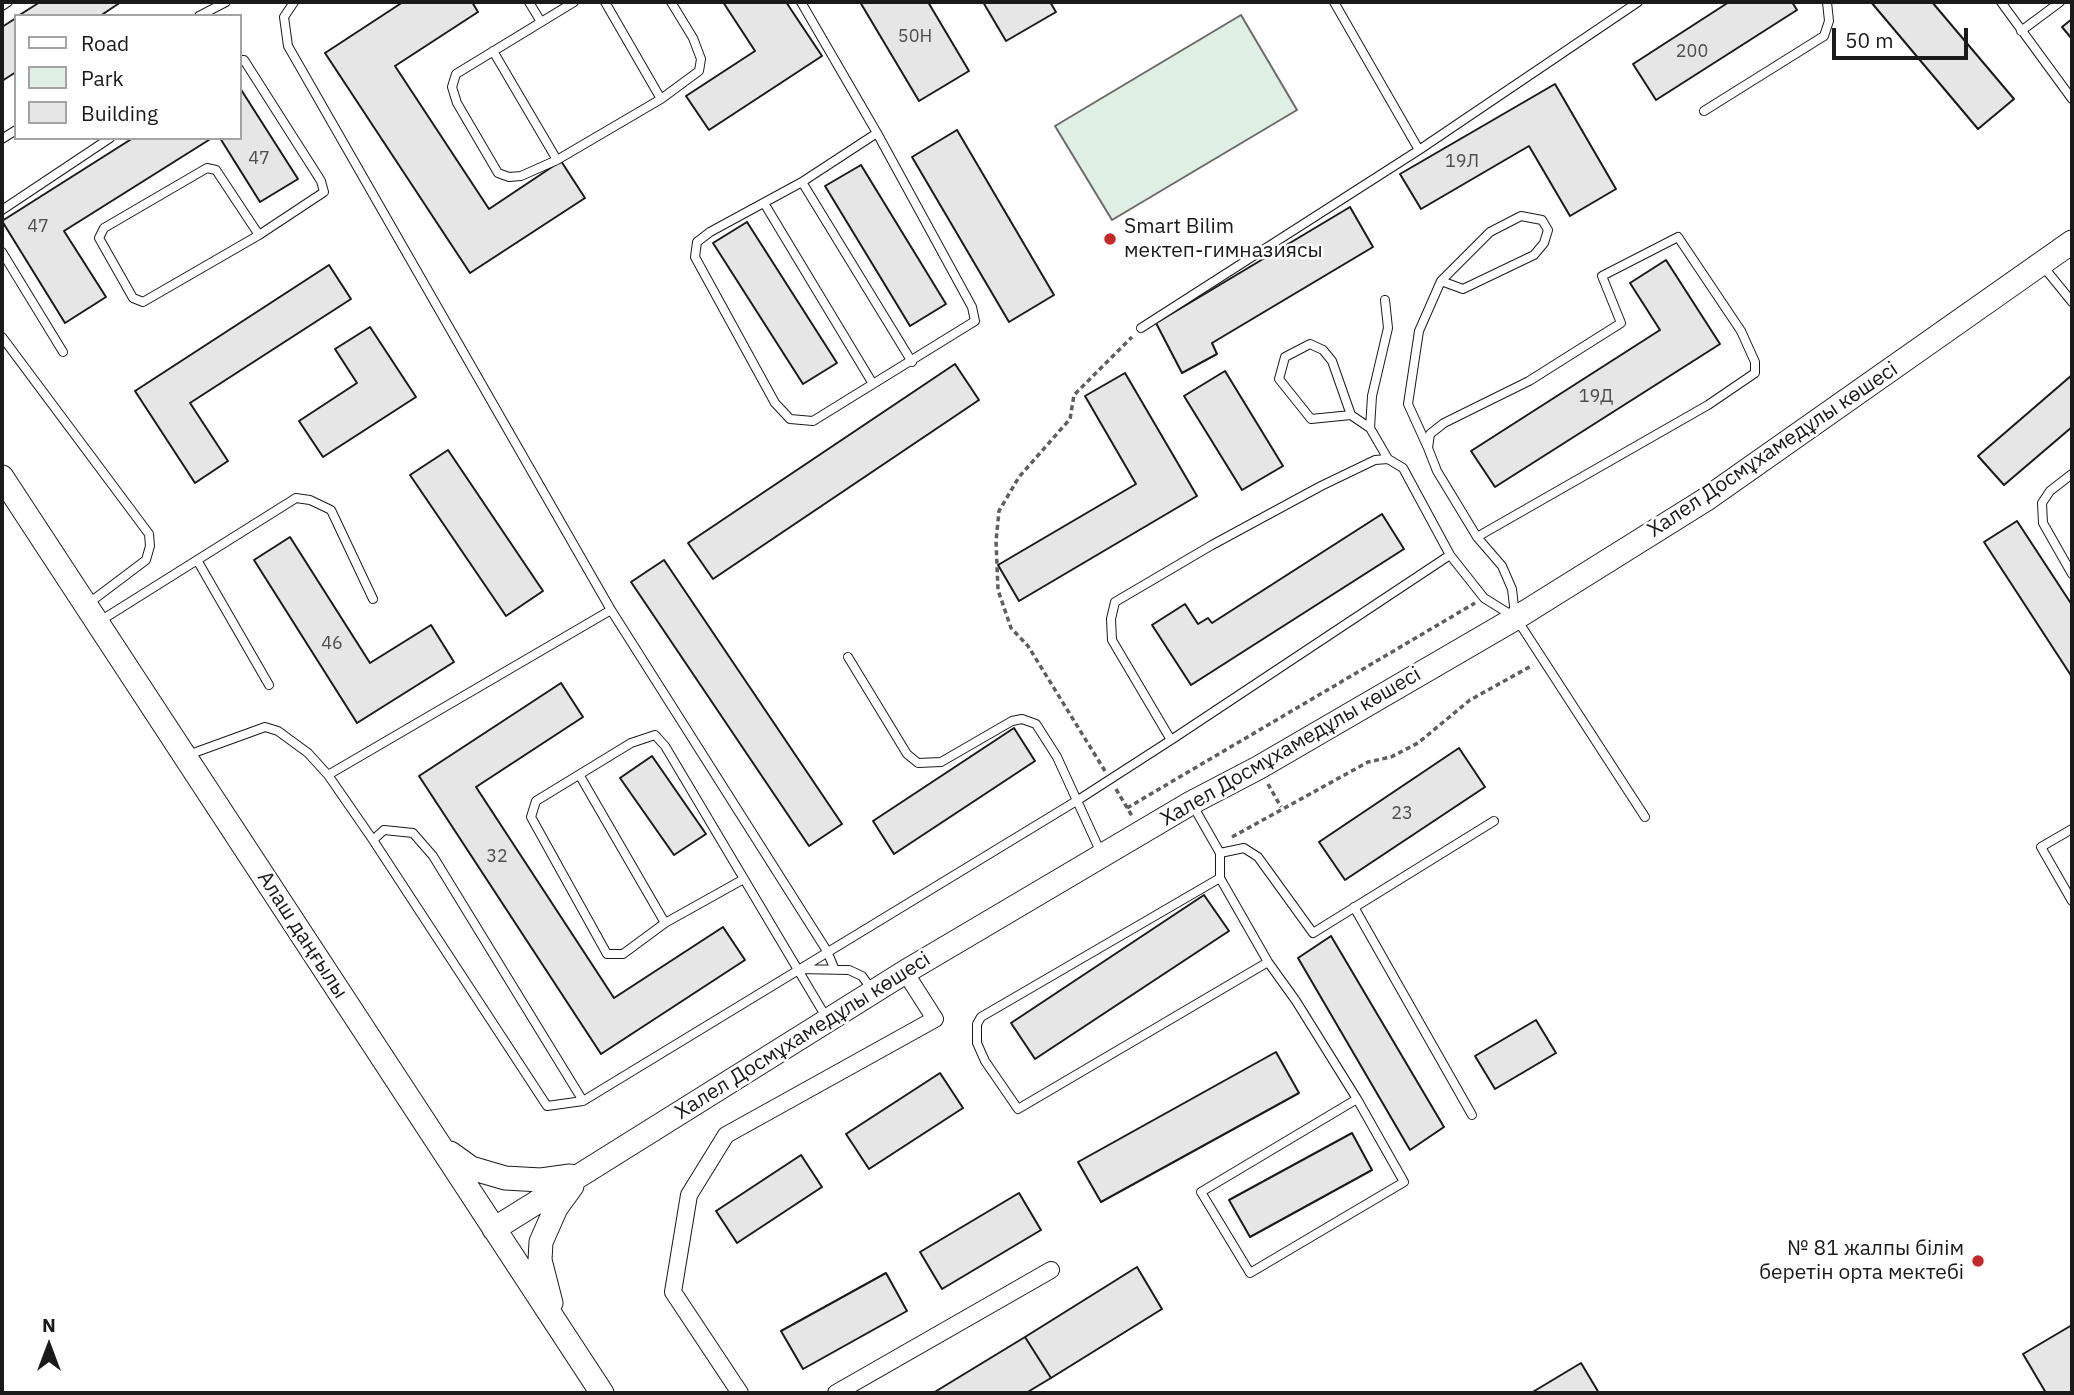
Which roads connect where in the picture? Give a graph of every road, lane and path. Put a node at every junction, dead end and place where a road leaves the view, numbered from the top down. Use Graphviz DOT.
graph roads {
  1 [pos="8,2"];
  2 [pos="226,2"];
  3 [pos="295,2"];
  4 [pos="529,2"];
  5 [pos="574,2"];
  6 [pos="605,2"];
  7 [pos="671,2"];
  8 [pos="801,2"];
  9 [pos="1334,2"];
  10 [pos="1639,2"];
  11 [pos="1827,2"];
  12 [pos="2001,2"];
  13 [pos="2060,2"];
  14 [pos="2,6"];
  15 [pos="203,14"];
  16 [pos="541,22"];
  17 [pos="2021,31"];
  18 [pos="493,51"];
  19 [pos="242,60"];
  20 [pos="662,99"];
  21 [pos="2072,99"];
  22 [pos="1704,111"];
  23 [pos="877,132"];
  24 [pos="107,140"];
  25 [pos="1419,150"];
  26 [pos="557,160"];
  27 [pos="802,181"];
  28 [pos="764,203"];
  29 [pos="2,210"];
  30 [pos="259,235"];
  31 [pos="2072,242"];
  32 [pos="2,252"];
  33 [pos="2042,265"];
  34 [pos="1441,281"];
  35 [pos="1385,300"];
  36 [pos="2072,302"];
  37 [pos="1141,328"];
  38 [pos="2,337"];
  39 [pos="63,352"];
  40 [pos="912,362"];
  41 [pos="873,384"];
  42 [pos="1352,415"];
  43 [pos="1370,428"];
  44 [pos="1428,448"];
  45 [pos="1388,459"];
  46 [pos="2072,474"];
  47 [pos="2,477"];
  48 [pos="1477,537"];
  49 [pos="1450,555"];
  50 [pos="197,560"];
  51 [pos="2072,574"];
  52 [pos="1484,597"];
  53 [pos="373,599"];
  54 [pos="611,610"];
  55 [pos="92,614"];
  56 [pos="1516,618"];
  57 [pos="848,657"];
  58 [pos="1541,660"];
  59 [pos="270,685"];
  60 [pos="1171,740"];
  61 [pos="185,757"];
  62 [pos="328,775"];
  63 [pos="580,776"];
  64 [pos="1110,778"];
  65 [pos="1078,800"];
  66 [pos="1191,803"];
  67 [pos="1127,808"];
  68 [pos="1645,817"];
  69 [pos="1494,821"];
  70 [pos="2072,829"];
  71 [pos="1141,833"];
  72 [pos="373,840"];
  73 [pos="1218,850"];
  74 [pos="1102,856"];
  75 [pos="1220,878"];
  76 [pos="742,880"];
  77 [pos="2072,901"];
  78 [pos="1354,907"];
  79 [pos="665,923"];
  80 [pos="827,951"];
  81 [pos="1268,961"];
  82 [pos="834,968"];
  83 [pos="796,970"];
  84 [pos="905,972"];
  85 [pos="873,992"];
  86 [pos="828,1020"];
  87 [pos="1357,1099"];
  88 [pos="583,1101"];
  89 [pos="1472,1115"];
  90 [pos="439,1145"];
  91 [pos="582,1174"];
  92 [pos="494,1229"];
  93 [pos="1051,1270"];
  94 [pos="558,1326"];
  95 [pos="602,1393"];
  96 [pos="740,1393"];
  97 [pos="836,1393"];
  1 -- 14 [label="lane"];
  2 -- 15 [label="lane"];
  3 -- 54 [label="lane"];
  4 -- 16 [label="lane"];
  5 -- 16 [label="lane"];
  6 -- 20 [label="lane"];
  7 -- 20 [label="lane"];
  8 -- 23 [label="lane"];
  9 -- 25 [label="lane"];
  10 -- 25 [label="lane"];
  11 -- 22 [label="lane"];
  12 -- 17 [label="lane"];
  13 -- 17 [label="lane"];
  16 -- 18 [label="lane"];
  17 -- 21 [label="lane"];
  18 -- 26 [label="lane"];
  18 -- 26 [label="lane"];
  19 -- 30 [label="lane"];
  20 -- 26 [label="lane"];
  23 -- 27 [label="lane"];
  23 -- 40 [label="lane"];
  24 -- 29 [label="lane"];
  25 -- 37 [label="lane"];
  27 -- 28 [label="lane"];
  27 -- 40 [label="lane"];
  28 -- 41 [label="lane"];
  28 -- 41 [label="lane"];
  30 -- 30 [label="lane"];
  31 -- 33 [label="street, Халел Досмұхамедұлы көшесі"];
  32 -- 39 [label="lane"];
  33 -- 36 [label="lane"];
  33 -- 56 [label="street, Халел Досмұхамедұлы көшесі"];
  34 -- 34 [label="lane"];
  34 -- 44 [label="lane"];
  35 -- 43 [label="lane"];
  37 -- 64 [label="path"];
  38 -- 55 [label="lane"];
  40 -- 41 [label="lane"];
  42 -- 42 [label="lane"];
  42 -- 43 [label="lane"];
  43 -- 45 [label="lane"];
  44 -- 48 [label="lane"];
  44 -- 48 [label="lane"];
  45 -- 49 [label="lane"];
  45 -- 60 [label="lane"];
  46 -- 51 [label="lane"];
  47 -- 55 [label="street, Алаш даңғылы"];
  48 -- 56 [label="lane"];
  49 -- 52 [label="lane"];
  49 -- 60 [label="lane"];
  50 -- 53 [label="lane"];
  50 -- 55 [label="lane"];
  50 -- 59 [label="lane"];
  52 -- 56 [label="lane"];
  52 -- 67 [label="path"];
  54 -- 62 [label="lane"];
  54 -- 80 [label="lane"];
  55 -- 61 [label="street, Алаш даңғылы"];
  56 -- 58 [label="lane"];
  56 -- 66 [label="street, Халел Досмұхамедұлы көшесі"];
  57 -- 65 [label="lane"];
  58 -- 68 [label="lane"];
  58 -- 73 [label="path"];
  60 -- 64 [label="lane"];
  61 -- 62 [label="lane"];
  61 -- 90 [label="street, Алаш даңғылы"];
  62 -- 72 [label="lane"];
  63 -- 76 [label="lane"];
  63 -- 79 [label="lane"];
  63 -- 79 [label="lane"];
  64 -- 65 [label="lane"];
  64 -- 67 [label="path"];
  65 -- 74 [label="lane"];
  65 -- 80 [label="lane"];
  66 -- 71 [label="street, Халел Досмұхамедұлы көшесі"];
  66 -- 73 [label="lane"];
  67 -- 71 [label="path"];
  69 -- 78 [label="lane"];
  70 -- 77 [label="lane"];
  71 -- 74 [label="street, Халел Досмұхамедұлы көшесі"];
  72 -- 88 [label="lane"];
  72 -- 88 [label="lane"];
  73 -- 75 [label="lane"];
  73 -- 78 [label="lane"];
  74 -- 84 [label="street, Халел Досмұхамедұлы көшесі"];
  75 -- 81 [label="lane"];
  75 -- 81 [label="lane"];
  76 -- 79 [label="lane"];
  76 -- 83 [label="lane"];
  78 -- 89 [label="lane"];
  80 -- 82 [label="lane"];
  80 -- 83 [label="lane"];
  81 -- 87 [label="lane"];
  82 -- 83 [label="lane"];
  82 -- 85 [label="lane"];
  83 -- 86 [label="lane"];
  83 -- 88 [label="lane"];
  84 -- 85 [label="street, Халел Досмұхамедұлы көшесі"];
  84 -- 96 [label="street"];
  85 -- 86 [label="street, Халел Досмұхамедұлы көшесі"];
  86 -- 91 [label="street, Халел Досмұхамедұлы көшесі"];
  87 -- 87 [label="lane"];
  90 -- 91 [label="street"];
  90 -- 92 [label="street, Алаш даңғылы"];
  91 -- 92 [label="street, Халел Досмұхамедұлы көшесі"];
  91 -- 94 [label="street"];
  92 -- 94 [label="street, Алаш даңғылы"];
  93 -- 97 [label="street"];
  94 -- 95 [label="street, Алаш даңғылы"];
}
